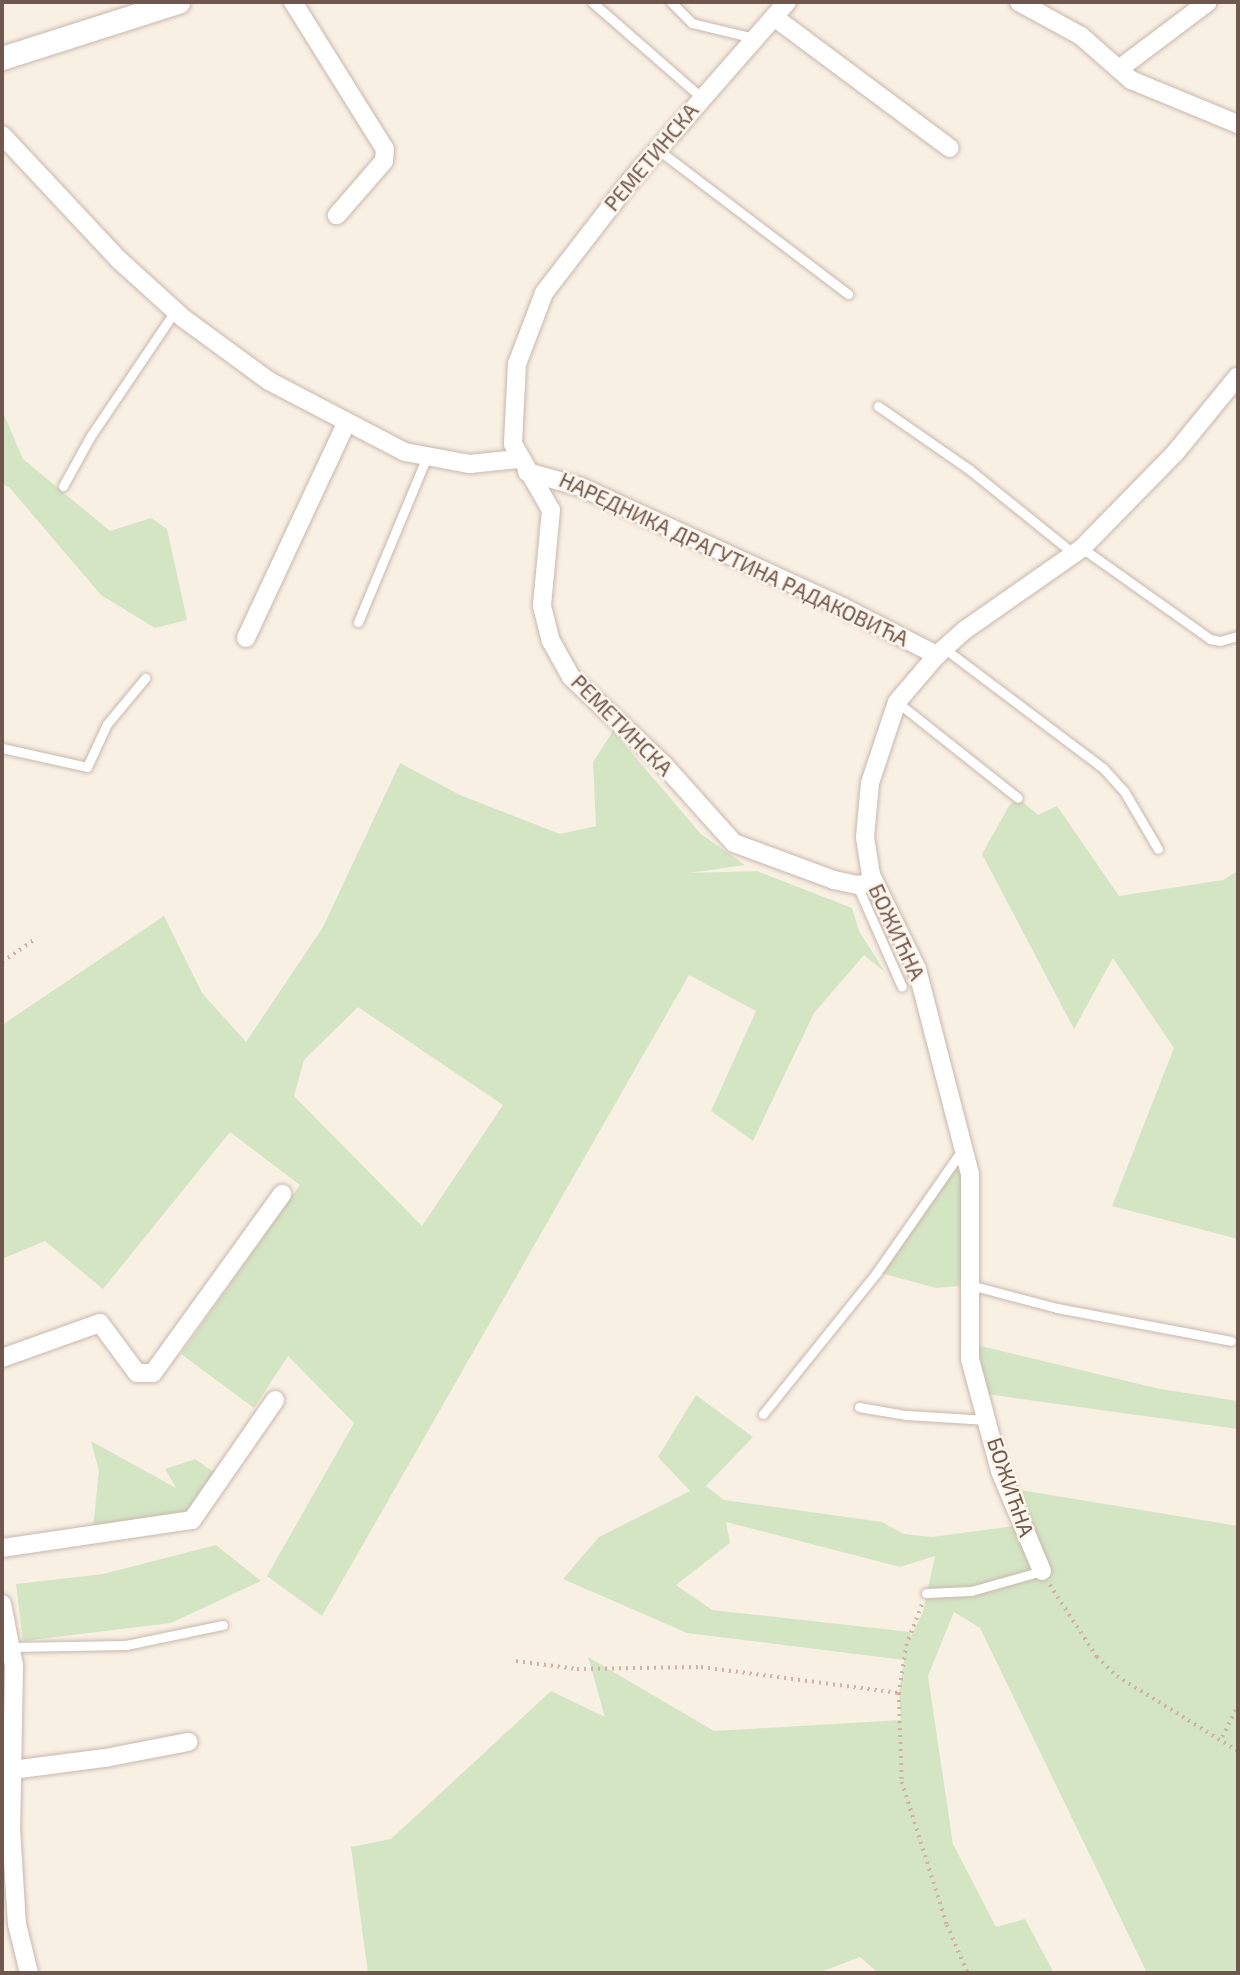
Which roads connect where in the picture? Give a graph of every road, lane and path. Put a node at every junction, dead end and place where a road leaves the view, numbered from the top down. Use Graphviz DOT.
graph roads {
  1 [pos="178,2"];
  2 [pos="293,2"];
  3 [pos="592,2"];
  4 [pos="671,2"];
  5 [pos="787,2"];
  6 [pos="1019,2"];
  7 [pos="1208,2"];
  8 [pos="774,17"];
  9 [pos="754,38"];
  10 [pos="2,58"];
  11 [pos="1119,69"];
  12 [pos="701,97"];
  13 [pos="1238,124"];
  14 [pos="2,135"];
  15 [pos="950,148"];
  16 [pos="657,149"];
  17 [pos="337,215"];
  18 [pos="848,293"];
  19 [pos="175,311"];
  20 [pos="1238,376"];
  21 [pos="878,406"];
  22 [pos="346,424"];
  23 [pos="426,459"];
  24 [pos="522,466"];
  25 [pos="63,486"];
  26 [pos="1078,551"];
  27 [pos="358,622"];
  28 [pos="1238,636"];
  29 [pos="246,638"];
  30 [pos="941,652"];
  31 [pos="145,678"];
  32 [pos="897,702"];
  33 [pos="2,748"];
  34 [pos="1018,798"];
  35 [pos="1158,849"];
  36 [pos="865,883"];
  37 [pos="35,939"];
  38 [pos="2,962"];
  39 [pos="902,987"];
  40 [pos="962,1150"];
  41 [pos="282,1194"];
  42 [pos="970,1285"];
  43 [pos="1231,1341"];
  44 [pos="2,1357"];
  45 [pos="275,1400"];
  46 [pos="859,1407"];
  47 [pos="763,1414"];
  48 [pos="988,1420"];
  49 [pos="2,1548"];
  50 [pos="1042,1571"];
  51 [pos="926,1593"];
  52 [pos="2,1604"];
  53 [pos="223,1625"];
  54 [pos="11,1647"];
  55 [pos="516,1661"];
  56 [pos="899,1693"];
  57 [pos="1238,1706"];
  58 [pos="1222,1737"];
  59 [pos="188,1742"];
  60 [pos="1238,1751"];
  61 [pos="12,1770"];
  62 [pos="29,1973"];
  63 [pos="968,1973"];
  1 -- 10 [label="street"];
  2 -- 17 [label="street"];
  3 -- 12 [label="lane"];
  4 -- 9 [label="lane"];
  5 -- 8 [label="street, РЕМЕТИНСКА"];
  6 -- 11 [label="street"];
  7 -- 11 [label="street"];
  8 -- 9 [label="street, РЕМЕТИНСКА"];
  8 -- 15 [label="street"];
  9 -- 12 [label="street, РЕМЕТИНСКА"];
  11 -- 13 [label="street"];
  12 -- 16 [label="street, РЕМЕТИНСКА"];
  14 -- 19 [label="street, НАРЕДНИКА ДРАГУТИНА РАДАКОВИЋА"];
  16 -- 18 [label="lane"];
  16 -- 24 [label="street, РЕМЕТИНСКА"];
  19 -- 22 [label="street, НАРЕДНИКА ДРАГУТИНА РАДАКОВИЋА"];
  19 -- 25 [label="lane"];
  20 -- 26 [label="street, БОЖИЋНА"];
  21 -- 26 [label="lane"];
  22 -- 23 [label="street, НАРЕДНИКА ДРАГУТИНА РАДАКОВИЋА"];
  22 -- 29 [label="street"];
  23 -- 24 [label="street, НАРЕДНИКА ДРАГУТИНА РАДАКОВИЋА"];
  23 -- 27 [label="lane"];
  24 -- 30 [label="street, НАРЕДНИКА ДРАГУТИНА РАДАКОВИЋА"];
  24 -- 36 [label="street, РЕМЕТИНСКА"];
  26 -- 28 [label="lane"];
  26 -- 30 [label="street, БОЖИЋНА"];
  30 -- 32 [label="street, БОЖИЋНА"];
  30 -- 35 [label="lane"];
  31 -- 33 [label="lane"];
  32 -- 34 [label="lane"];
  32 -- 36 [label="street, БОЖИЋНА"];
  36 -- 39 [label="lane"];
  36 -- 40 [label="street, БОЖИЋНА"];
  37 -- 38 [label="path"];
  40 -- 42 [label="street, БОЖИЋНА"];
  40 -- 47 [label="lane"];
  41 -- 44 [label="street"];
  42 -- 43 [label="lane"];
  42 -- 48 [label="street, БОЖИЋНА"];
  45 -- 49 [label="street"];
  46 -- 48 [label="lane"];
  48 -- 50 [label="street, БОЖИЋНА"];
  50 -- 51 [label="lane"];
  50 -- 58 [label="path"];
  51 -- 56 [label="path"];
  52 -- 54 [label="street"];
  53 -- 54 [label="lane"];
  54 -- 61 [label="street"];
  55 -- 56 [label="path"];
  56 -- 63 [label="path"];
  57 -- 58 [label="path"];
  58 -- 60 [label="path"];
  59 -- 61 [label="street"];
  61 -- 62 [label="street"];
}
